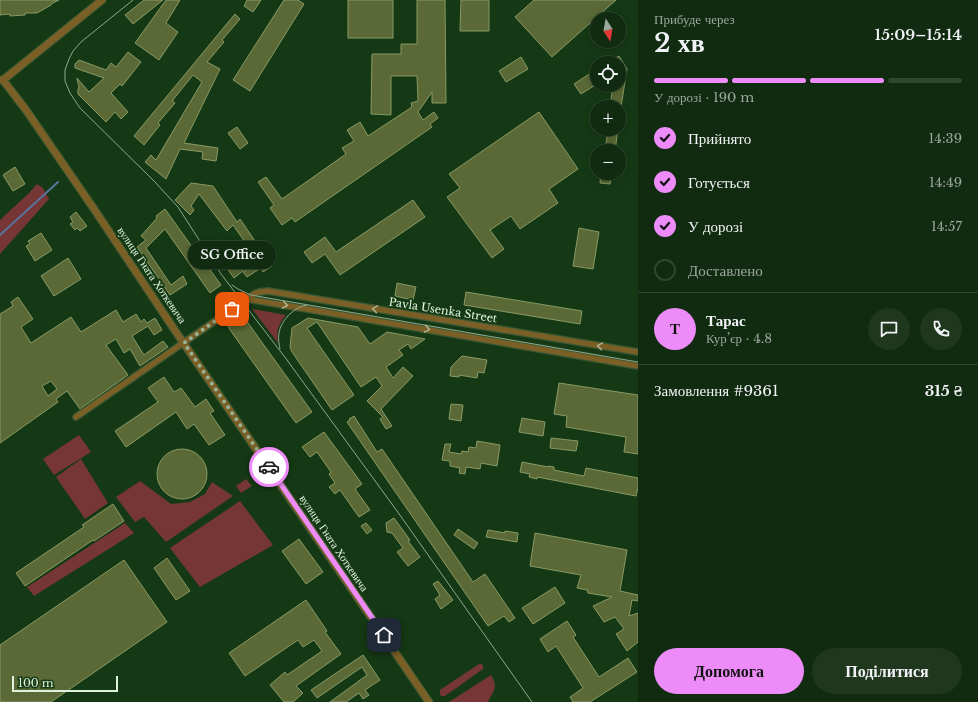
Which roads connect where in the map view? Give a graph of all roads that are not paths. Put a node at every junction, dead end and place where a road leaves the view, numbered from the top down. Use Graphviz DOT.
graph roads {
  1 [pos="102,0"];
  2 [pos="1,80"];
  3 [pos="247,299"];
  4 [pos="184,343"];
  5 [pos="638,352"];
  6 [pos="638,366"];
  7 [pos="76,417"];
  8 [pos="429,702"];
  1 -- 2 [label="street"];
  2 -- 4 [label="street, вулиця Гната Хоткевича"];
  3 -- 4 [label="street, Pavla Usenka Street"];
  5 -- 3 [label="street, Pavla Usenka Street, one-way"];
  3 -- 6 [label="street, Pavla Usenka Street, one-way"];
  4 -- 7 [label="street, Pavla Usenka Street"];
  4 -- 8 [label="street, вулиця Гната Хоткевича"];
}
